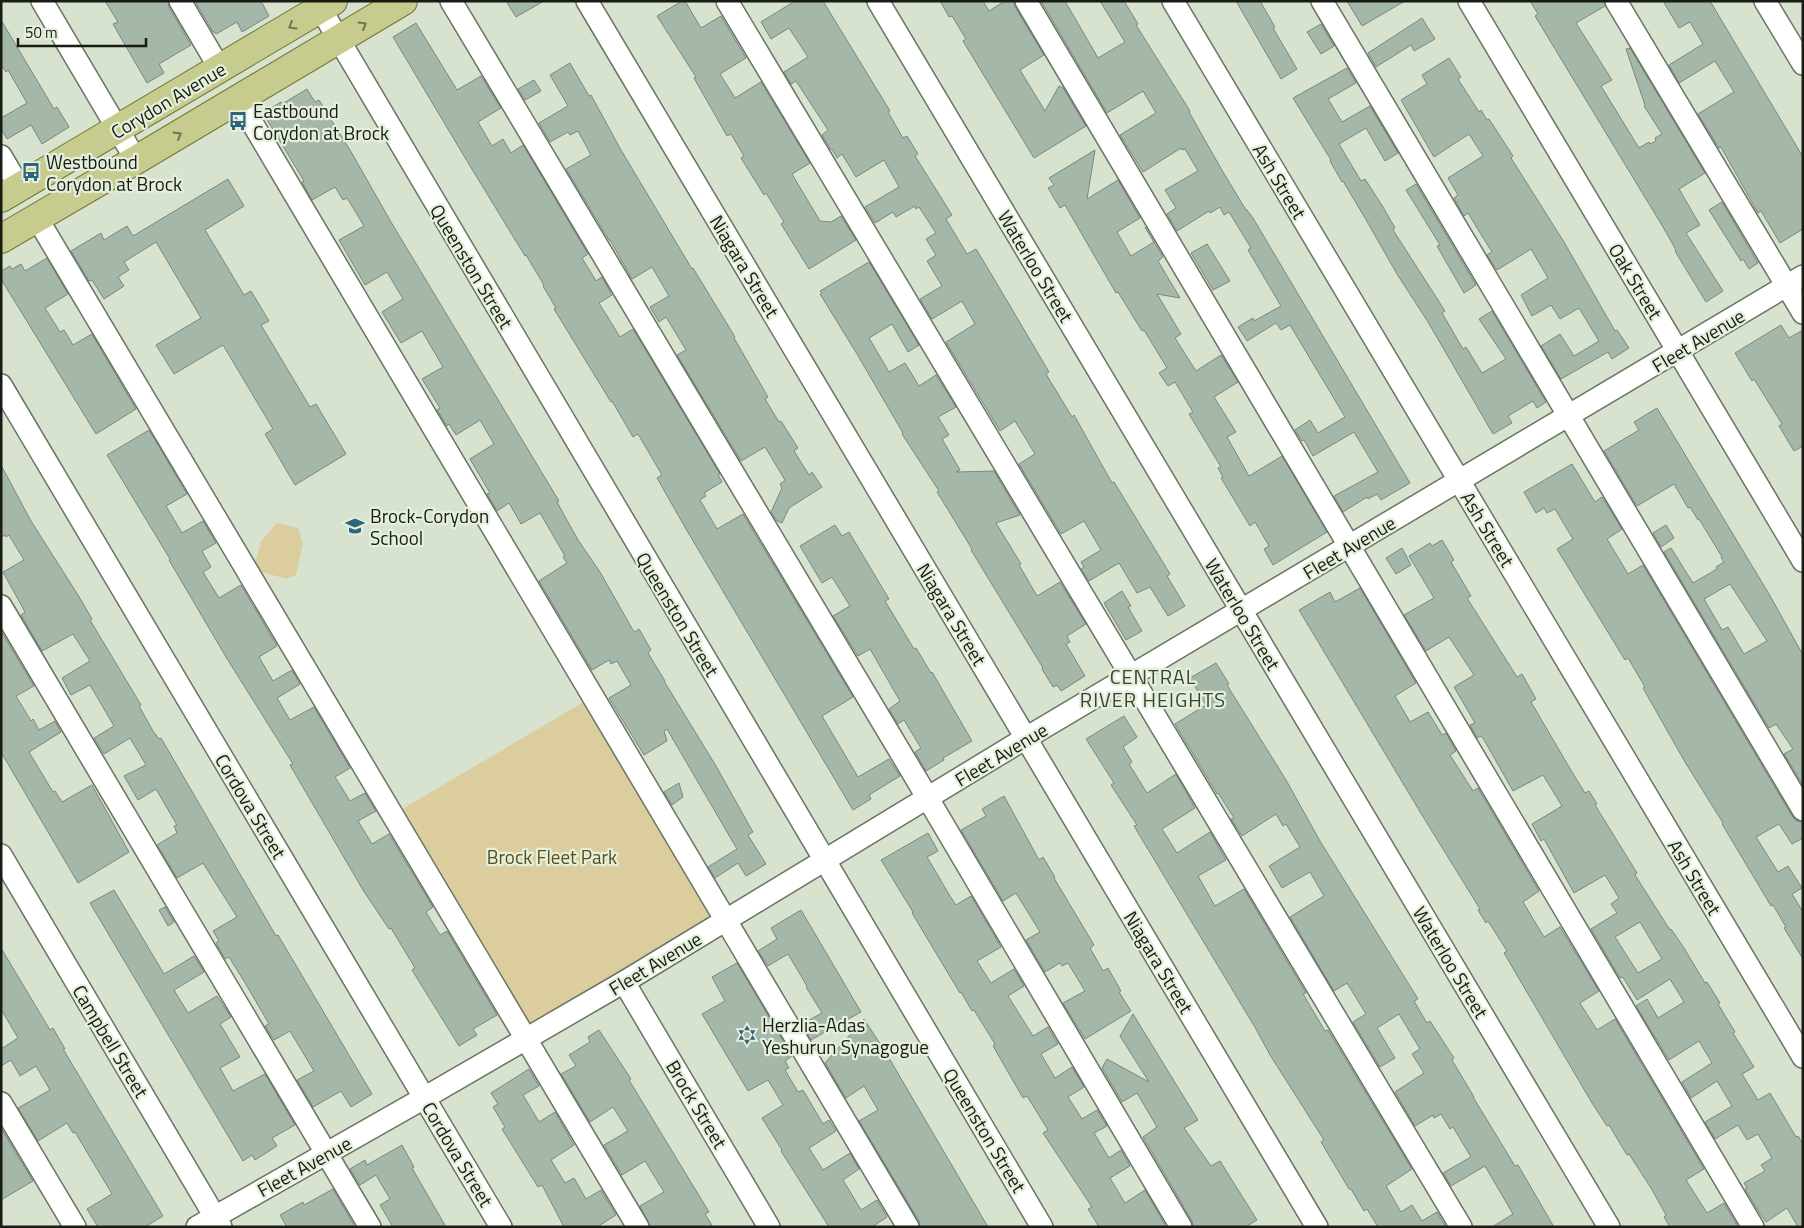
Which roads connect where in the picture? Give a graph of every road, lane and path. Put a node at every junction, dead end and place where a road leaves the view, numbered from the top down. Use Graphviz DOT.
graph roads {
  1 [pos="42,1"];
  2 [pos="180,1"];
  3 [pos="402,1"];
  4 [pos="451,1"];
  5 [pos="587,1"];
  6 [pos="727,1"];
  7 [pos="878,1"];
  8 [pos="1026,1"];
  9 [pos="1173,1"];
  10 [pos="1322,1"];
  11 [pos="1469,1"];
  12 [pos="1616,1"];
  13 [pos="1765,1"];
  14 [pos="323,4"];
  15 [pos="338,40"];
  16 [pos="1803,64"];
  17 [pos="220,69"];
  18 [pos="238,99"];
  19 [pos="118,130"];
  20 [pos="1,156"];
  21 [pos="136,160"];
  22 [pos="10,193"];
  23 [pos="36,218"];
  24 [pos="1,239"];
  25 [pos="1795,281"];
  26 [pos="1803,313"];
  27 [pos="1678,352"];
  28 [pos="1,385"];
  29 [pos="1570,416"];
  30 [pos="1459,481"];
  31 [pos="1348,547"];
  32 [pos="1803,561"];
  33 [pos="1,606"];
  34 [pos="1241,611"];
  35 [pos="1131,676"];
  36 [pos="1026,738"];
  37 [pos="928,798"];
  38 [pos="1803,810"];
  39 [pos="1,855"];
  40 [pos="824,861"];
  41 [pos="725,921"];
  42 [pos="624,982"];
  43 [pos="527,1039"];
  44 [pos="1803,1057"];
  45 [pos="424,1098"];
  46 [pos="1,1103"];
  47 [pos="327,1154"];
  48 [pos="211,1223"];
  49 [pos="75,1227"];
  50 [pos="370,1227"];
  51 [pos="501,1227"];
  52 [pos="638,1227"];
  53 [pos="769,1227"];
  54 [pos="908,1227"];
  55 [pos="1042,1227"];
  56 [pos="1181,1227"];
  57 [pos="1316,1227"];
  58 [pos="1461,1227"];
  59 [pos="1609,1227"];
  60 [pos="1753,1227"];
  1 -- 19 [label="street"];
  2 -- 17 [label="street"];
  15 -- 3 [label="main road, Corydon Avenue, one-way"];
  4 -- 37 [label="street"];
  5 -- 36 [label="street, Niagara Street"];
  6 -- 35 [label="street"];
  7 -- 34 [label="street, Waterloo Street"];
  8 -- 31 [label="street"];
  9 -- 30 [label="street, Ash Street"];
  10 -- 29 [label="street"];
  11 -- 27 [label="street, Oak Street"];
  12 -- 25 [label="street"];
  13 -- 16 [label="street"];
  14 -- 15 [label="street, Queenston Street"];
  14 -- 17 [label="main road, Corydon Avenue, one-way"];
  15 -- 18 [label="main road, Corydon Avenue"];
  15 -- 40 [label="street, Queenston Street"];
  17 -- 19 [label="main road, Corydon Avenue"];
  21 -- 18 [label="main road, Corydon Avenue, one-way"];
  18 -- 41 [label="street"];
  19 -- 21 [label="street"];
  19 -- 22 [label="main road, Corydon Avenue"];
  20 -- 22 [label="street"];
  21 -- 23 [label="main road, Corydon Avenue"];
  23 -- 24 [label="main road, Corydon Avenue"];
  23 -- 43 [label="street"];
  25 -- 26 [label="street"];
  25 -- 27 [label="street, Fleet Avenue"];
  27 -- 29 [label="street, Fleet Avenue"];
  27 -- 32 [label="street, Oak Street"];
  28 -- 45 [label="street, Cordova Street"];
  29 -- 30 [label="street, Fleet Avenue"];
  29 -- 38 [label="street"];
  30 -- 31 [label="street, Fleet Avenue"];
  30 -- 44 [label="street, Ash Street"];
  31 -- 34 [label="street, Fleet Avenue"];
  31 -- 60 [label="street"];
  33 -- 47 [label="street"];
  34 -- 35 [label="street, Fleet Avenue"];
  34 -- 59 [label="street, Waterloo Street"];
  35 -- 36 [label="street, Fleet Avenue"];
  35 -- 58 [label="street"];
  36 -- 37 [label="street, Fleet Avenue"];
  36 -- 57 [label="street, Niagara Street"];
  37 -- 40 [label="street, Fleet Avenue"];
  37 -- 56 [label="street"];
  39 -- 48 [label="street, Campbell Street"];
  40 -- 41 [label="street, Fleet Avenue"];
  40 -- 55 [label="street, Queenston Street"];
  41 -- 42 [label="street, Fleet Avenue"];
  41 -- 54 [label="street"];
  42 -- 43 [label="street, Fleet Avenue"];
  42 -- 53 [label="street, Brock Street"];
  43 -- 45 [label="street, Fleet Avenue"];
  43 -- 52 [label="street"];
  45 -- 47 [label="street, Fleet Avenue"];
  45 -- 51 [label="street, Cordova Street"];
  46 -- 49 [label="street"];
  47 -- 48 [label="street, Fleet Avenue"];
  47 -- 50 [label="street"];
}
